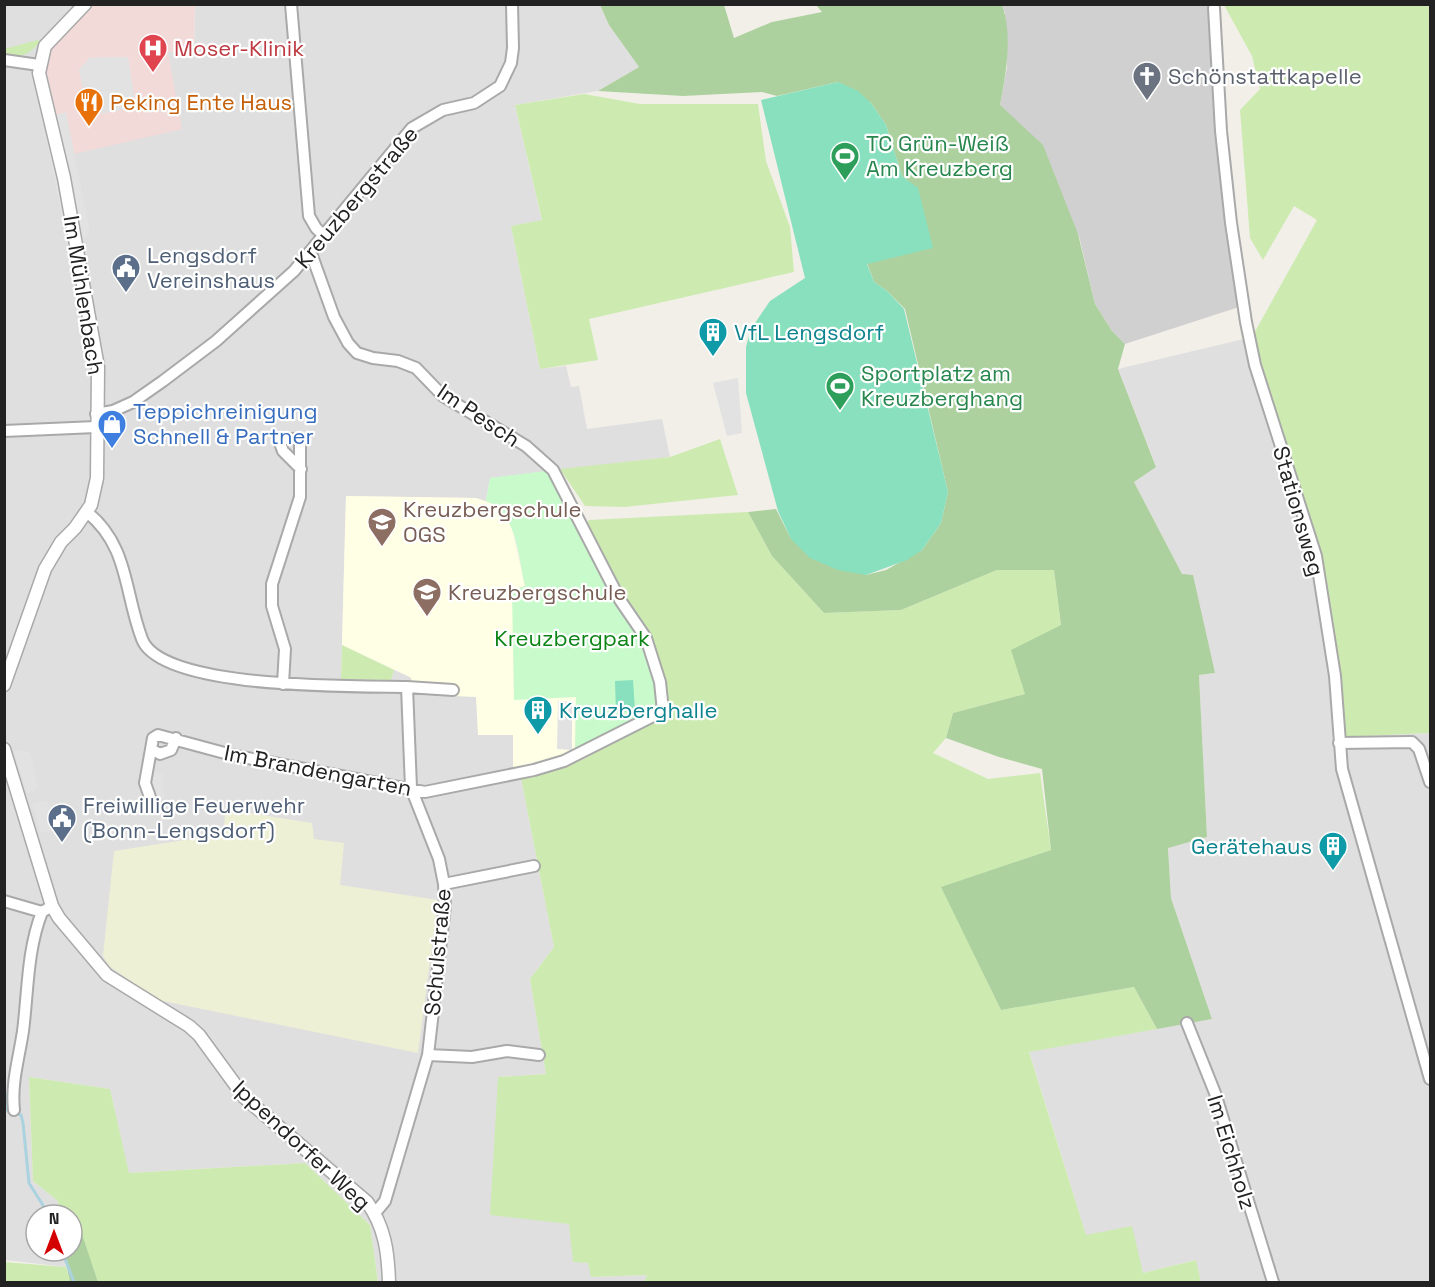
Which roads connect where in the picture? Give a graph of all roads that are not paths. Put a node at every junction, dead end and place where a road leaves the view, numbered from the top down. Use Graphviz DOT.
graph roads {
  1 [pos="85,4"];
  2 [pos="291,4"];
  3 [pos="513,4"];
  4 [pos="1214,8"];
  5 [pos="4,60"];
  6 [pos="39,65"];
  7 [pos="324,236"];
  8 [pos="311,253"];
  9 [pos="96,414"];
  10 [pos="96,427"];
  11 [pos="4,431"];
  12 [pos="301,469"];
  13 [pos="87,512"];
  14 [pos="578,516"];
  15 [pos="284,684"];
  16 [pos="4,685"];
  17 [pos="407,687"];
  18 [pos="453,690"];
  19 [pos="176,738"];
  20 [pos="1339,743"];
  21 [pos="4,749"];
  22 [pos="151,749"];
  23 [pos="1431,782"];
  24 [pos="411,788"];
  25 [pos="151,800"];
  26 [pos="534,867"];
  27 [pos="444,884"];
  28 [pos="4,901"];
  29 [pos="47,909"];
  30 [pos="1187,1023"];
  31 [pos="428,1055"];
  32 [pos="539,1055"];
  33 [pos="1431,1079"];
  34 [pos="14,1110"];
  35 [pos="375,1213"];
  36 [pos="388,1282"];
  37 [pos="1273,1282"];
  1 -- 6 [label="street"];
  2 -- 7 [label="street"];
  3 -- 7 [label="street, Kreuzbergstraße"];
  4 -- 20 [label="street, Stationsweg"];
  5 -- 6 [label="street"];
  6 -- 9 [label="street, Im Mühlenbach"];
  7 -- 8 [label="street, Kreuzbergstraße"];
  8 -- 9 [label="street, Kreuzbergstraße"];
  8 -- 14 [label="street, Im Pesch"];
  9 -- 10 [label="street, Im Mühlenbach"];
  10 -- 11 [label="street"];
  10 -- 13 [label="street, Im Mühlenbach"];
  12 -- 15 [label="street"];
  13 -- 15 [label="street"];
  13 -- 16 [label="street, Im Mühlenbach"];
  14 -- 24 [label="street, Im Brandengarten"];
  15 -- 17 [label="street"];
  17 -- 18 [label="street"];
  17 -- 24 [label="street, Schulstraße"];
  19 -- 22 [label="street"];
  19 -- 22 [label="street"];
  19 -- 24 [label="street, Im Brandengarten"];
  20 -- 23 [label="street"];
  20 -- 33 [label="street, Stationsweg"];
  21 -- 29 [label="street"];
  22 -- 25 [label="street"];
  24 -- 27 [label="street, Schulstraße"];
  26 -- 27 [label="street"];
  27 -- 31 [label="street, Schulstraße"];
  28 -- 29 [label="street"];
  29 -- 34 [label="street"];
  29 -- 35 [label="street, Ippendorfer Weg"];
  30 -- 37 [label="street, Im Eichholz"];
  31 -- 32 [label="street"];
  31 -- 35 [label="street, Schulstraße"];
  35 -- 36 [label="street, Ippendorfer Weg"];
}
